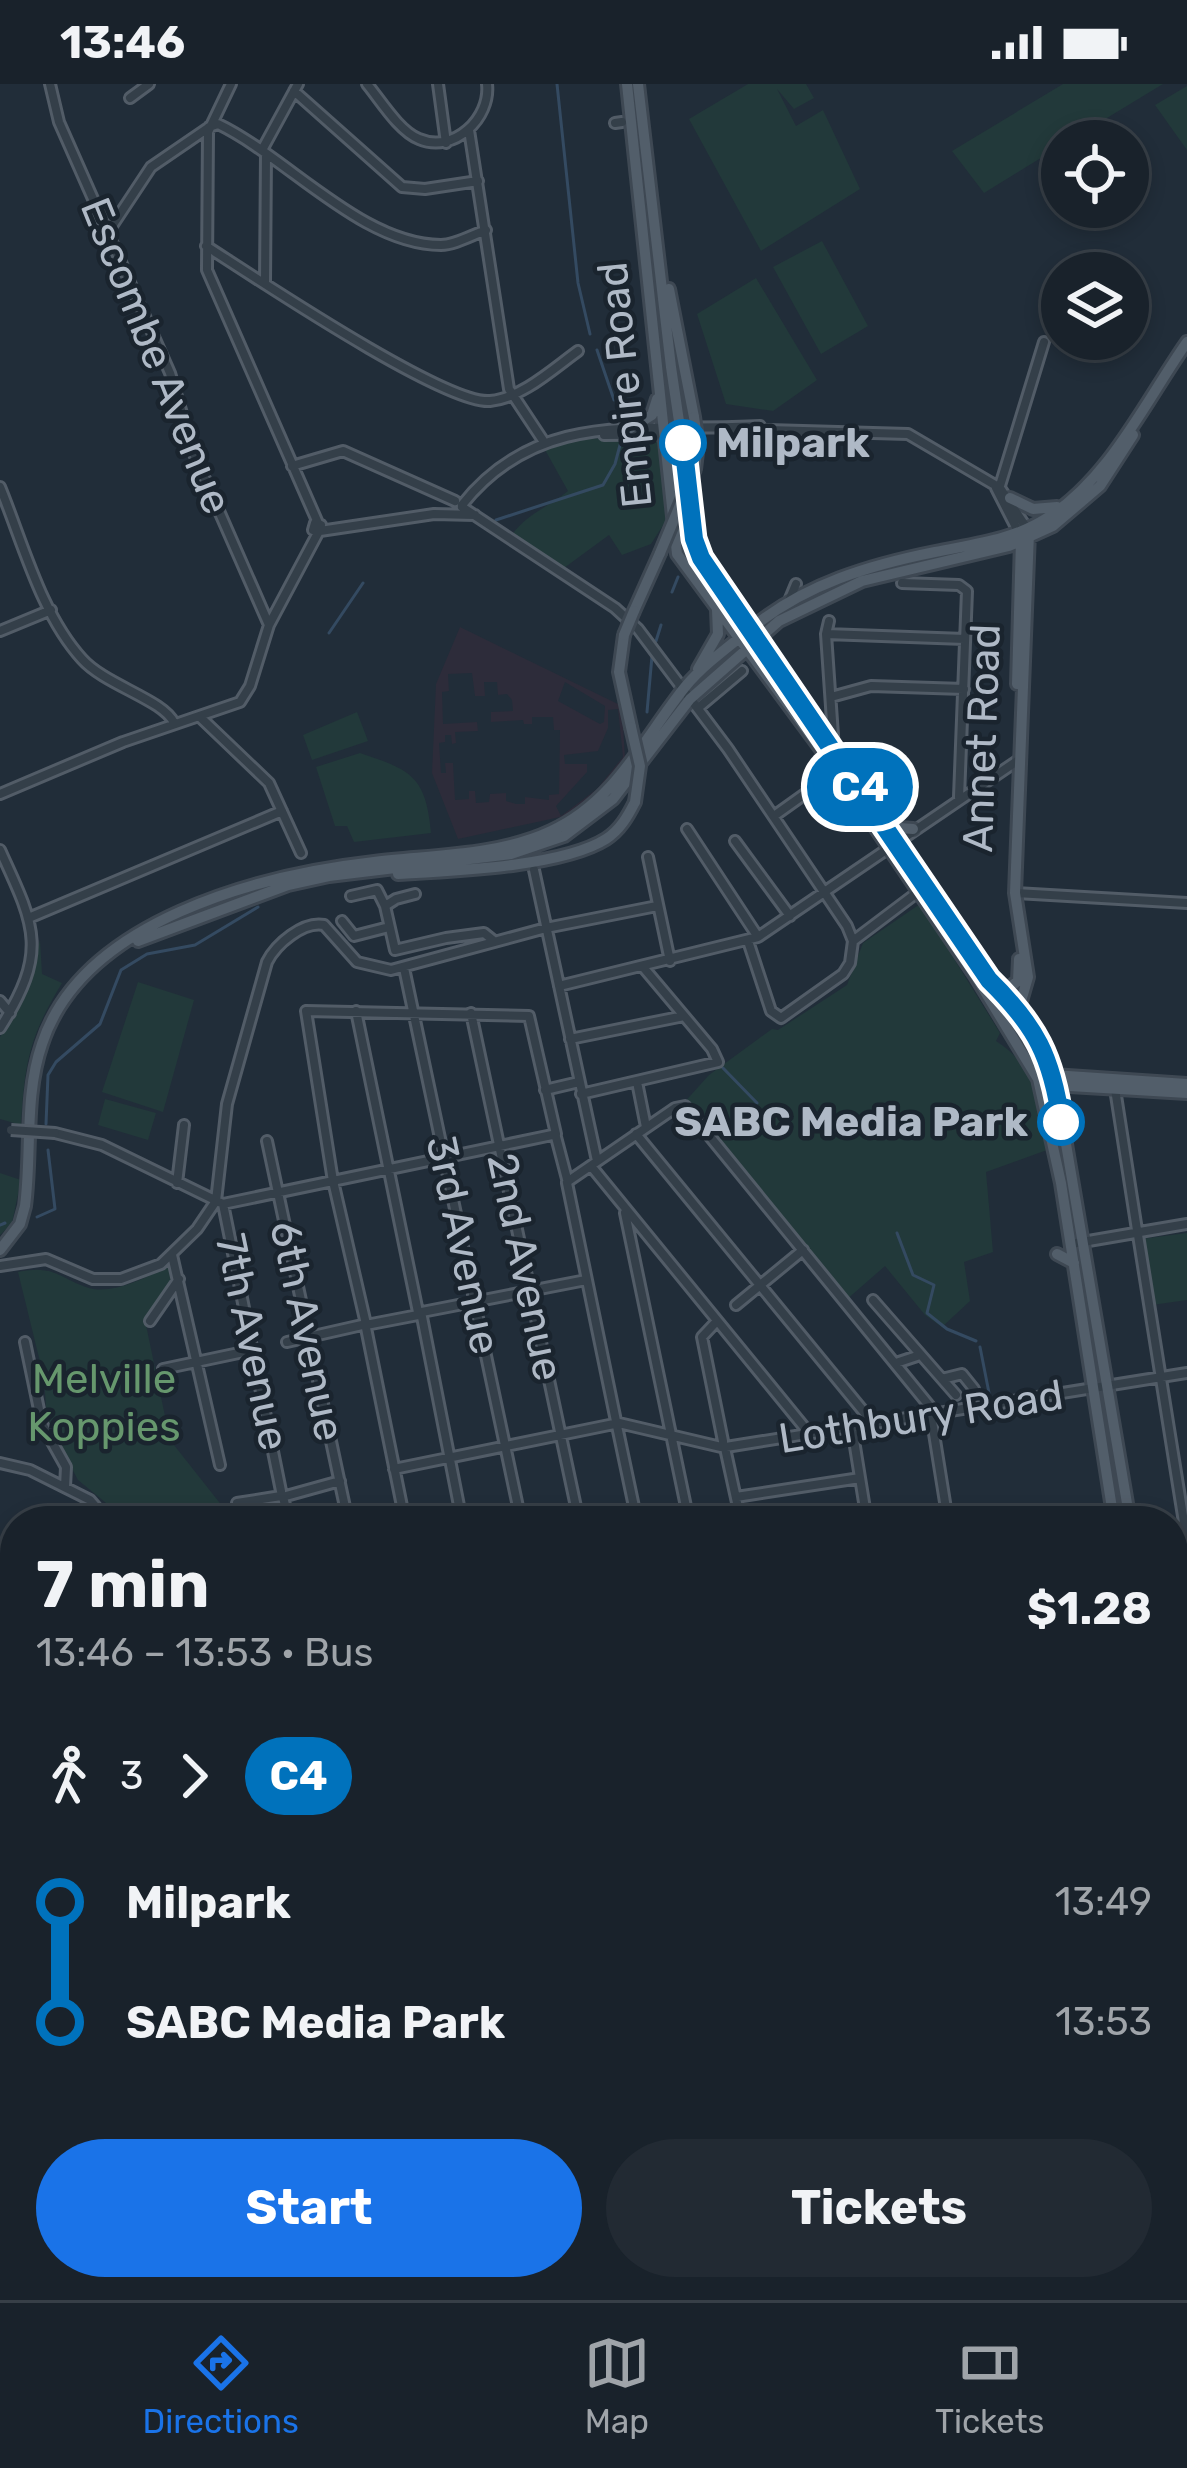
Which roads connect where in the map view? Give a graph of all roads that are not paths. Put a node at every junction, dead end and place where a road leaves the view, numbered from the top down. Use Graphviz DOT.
graph roads {
  1 [pos="50,84"];
  2 [pos="148,84"];
  3 [pos="231,84"];
  4 [pos="368,84"];
  5 [pos="381,84"];
  6 [pos="438,84"];
  7 [pos="487,84"];
  8 [pos="626,84"];
  9 [pos="638,84"];
  10 [pos="296,88"];
  11 [pos="130,98"];
  12 [pos="384,104"];
  13 [pos="209,127"];
  14 [pos="469,130"];
  15 [pos="446,142"];
  16 [pos="264,151"];
  17 [pos="478,181"];
  18 [pos="486,230"];
  19 [pos="108,232"];
  20 [pos="206,246"];
  21 [pos="658,258"];
  22 [pos="265,284"];
  23 [pos="1187,342"];
  24 [pos="578,351"];
  25 [pos="1041,351"];
  26 [pos="1187,353"];
  27 [pos="1177,363"];
  28 [pos="659,376"];
  29 [pos="512,394"];
  30 [pos="629,429"];
  31 [pos="591,432"];
  32 [pos="664,432"];
  33 [pos="681,432"];
  34 [pos="544,442"];
  35 [pos="292,466"];
  36 [pos="0,487"];
  37 [pos="1001,491"];
  38 [pos="1073,499"];
  39 [pos="456,507"];
  40 [pos="1062,520"];
  41 [pos="317,527"];
  42 [pos="1025,535"];
  43 [pos="1030,574"];
  44 [pos="902,583"];
  45 [pos="796,584"];
  46 [pos="715,602"];
  47 [pos="788,603"];
  48 [pos="734,605"];
  49 [pos="51,610"];
  50 [pos="771,614"];
  51 [pos="829,621"];
  52 [pos="269,625"];
  53 [pos="0,631"];
  54 [pos="826,634"];
  55 [pos="749,638"];
  56 [pos="965,638"];
  57 [pos="742,671"];
  58 [pos="964,689"];
  59 [pos="690,695"];
  60 [pos="831,697"];
  61 [pos="198,713"];
  62 [pos="832,715"];
  63 [pos="812,719"];
  64 [pos="172,721"];
  65 [pos="834,751"];
  66 [pos="1017,760"];
  67 [pos="837,771"];
  68 [pos="0,794"];
  69 [pos="959,799"];
  70 [pos="282,811"];
  71 [pos="774,816"];
  72 [pos="886,827"];
  73 [pos="687,829"];
  74 [pos="913,829"];
  75 [pos="735,841"];
  76 [pos="892,844"];
  77 [pos="0,850"];
  78 [pos="301,853"];
  79 [pos="647,857"];
  80 [pos="534,869"];
  81 [pos="317,878"];
  82 [pos="1012,891"];
  83 [pos="824,892"];
  84 [pos="919,892"];
  85 [pos="416,894"];
  86 [pos="351,896"];
  87 [pos="1187,903"];
  88 [pos="657,906"];
  89 [pos="385,907"];
  90 [pos="790,916"];
  91 [pos="31,917"];
  92 [pos="342,921"];
  93 [pos="389,926"];
  94 [pos="546,928"];
  95 [pos="758,937"];
  96 [pos="494,941"];
  97 [pos="748,941"];
  98 [pos="853,941"];
  99 [pos="117,946"];
  100 [pos="670,961"];
  101 [pos="643,967"];
  102 [pos="404,968"];
  103 [pos="559,986"];
  104 [pos="1002,992"];
  105 [pos="0,1001"];
  106 [pos="991,1002"];
  107 [pos="356,1011"];
  108 [pos="415,1012"];
  109 [pos="1018,1012"];
  110 [pos="10,1013"];
  111 [pos="471,1013"];
  112 [pos="684,1016"];
  113 [pos="0,1028"];
  114 [pos="570,1039"];
  115 [pos="1055,1080"];
  116 [pos="579,1082"];
  117 [pos="637,1082"];
  118 [pos="1039,1083"];
  119 [pos="1114,1084"];
  120 [pos="1187,1084"];
  121 [pos="545,1090"];
  122 [pos="1187,1093"];
  123 [pos="581,1094"];
  124 [pos="184,1125"];
  125 [pos="646,1126"];
  126 [pos="0,1127"];
  127 [pos="636,1134"];
  128 [pos="553,1136"];
  129 [pos="267,1141"];
  130 [pos="500,1147"];
  131 [pos="444,1159"];
  132 [pos="594,1164"];
  133 [pos="388,1170"];
  134 [pos="333,1181"];
  135 [pos="567,1181"];
  136 [pos="177,1183"];
  137 [pos="278,1194"];
  138 [pos="220,1202"];
  139 [pos="624,1211"];
  140 [pos="1187,1224"];
  141 [pos="1137,1232"];
  142 [pos="1076,1242"];
  143 [pos="0,1250"];
  144 [pos="803,1250"];
  145 [pos="1057,1254"];
  146 [pos="172,1255"];
  147 [pos="1074,1263"];
  148 [pos="0,1266"];
  149 [pos="180,1278"];
  150 [pos="586,1280"];
  151 [pos="760,1286"];
  152 [pos="531,1291"];
  153 [pos="873,1300"];
  154 [pos="476,1302"];
  155 [pos="736,1305"];
  156 [pos="421,1314"];
  157 [pos="717,1321"];
  158 [pos="150,1322"];
  159 [pos="364,1326"];
  160 [pos="308,1337"];
  161 [pos="25,1342"];
  162 [pos="287,1342"];
  163 [pos="253,1350"];
  164 [pos="920,1355"];
  165 [pos="198,1362"];
  166 [pos="896,1364"];
  167 [pos="163,1369"];
  168 [pos="1187,1373"];
  169 [pos="1161,1377"];
  170 [pos="942,1379"];
  171 [pos="1099,1388"];
  172 [pos="974,1389"];
  173 [pos="956,1395"];
  174 [pos="934,1414"];
  175 [pos="617,1424"];
  176 [pos="874,1425"];
  177 [pos="852,1428"];
  178 [pos="809,1433"];
  179 [pos="671,1434"];
  180 [pos="560,1435"];
  181 [pos="726,1445"];
  182 [pos="506,1446"];
  183 [pos="449,1459"];
  184 [pos="0,1462"];
  185 [pos="220,1465"];
  186 [pos="394,1469"];
  187 [pos="860,1478"];
  188 [pos="340,1481"];
  189 [pos="65,1487"];
  190 [pos="283,1493"];
  191 [pos="736,1497"];
  192 [pos="237,1503"];
  193 [pos="95,1506"];
  194 [pos="286,1506"];
  195 [pos="345,1506"];
  196 [pos="402,1506"];
  197 [pos="459,1506"];
  198 [pos="518,1506"];
  199 [pos="576,1506"];
  200 [pos="634,1506"];
  201 [pos="685,1506"];
  202 [pos="738,1506"];
  203 [pos="865,1506"];
  204 [pos="946,1506"];
  205 [pos="1112,1506"];
  206 [pos="1127,1506"];
  207 [pos="1181,1506"];
  1 -- 19 [label="street, Escombe Avenue"];
  2 -- 11 [label="street"];
  3 -- 13 [label="street"];
  4 -- 12 [label="street"];
  5 -- 12 [label="street"];
  6 -- 15 [label="street"];
  7 -- 14 [label="street"];
  8 -- 28 [label="main road, Empire Road"];
  9 -- 21 [label="main road, Empire Road"];
  10 -- 16 [label="street"];
  10 -- 17 [label="street"];
  12 -- 15 [label="street"];
  13 -- 16 [label="street"];
  13 -- 19 [label="street"];
  13 -- 20 [label="street"];
  14 -- 15 [label="street"];
  14 -- 17 [label="street"];
  16 -- 18 [label="street"];
  16 -- 22 [label="street"];
  17 -- 18 [label="street"];
  18 -- 29 [label="street"];
  19 -- 52 [label="street, Escombe Avenue"];
  20 -- 22 [label="street"];
  20 -- 35 [label="street"];
  21 -- 33 [label="main road, Empire Road"];
  21 -- 81 [label="main road, bridge"];
  22 -- 29 [label="street"];
  23 -- 27 [label="main road"];
  24 -- 29 [label="street"];
  25 -- 37 [label="street"];
  26 -- 27 [label="main road"];
  27 -- 38 [label="main road"];
  27 -- 40 [label="main road"];
  28 -- 30 [label="main road"];
  28 -- 32 [label="main road, Empire Road"];
  29 -- 34 [label="street"];
  30 -- 31 [label="street"];
  30 -- 32 [label="street"];
  31 -- 32 [label="street"];
  31 -- 34 [label="street"];
  32 -- 33 [label="street"];
  32 -- 46 [label="main road, Empire Road"];
  33 -- 37 [label="street"];
  33 -- 48 [label="main road, Empire Road"];
  34 -- 39 [label="street"];
  35 -- 39 [label="street"];
  35 -- 41 [label="street"];
  36 -- 49 [label="street"];
  37 -- 38 [label="main road"];
  37 -- 42 [label="street"];
  38 -- 42 [label="main road"];
  39 -- 41 [label="street"];
  39 -- 59 [label="street"];
  40 -- 42 [label="main road"];
  40 -- 43 [label="main road"];
  41 -- 52 [label="street"];
  42 -- 43 [label="main road, Annet Road"];
  42 -- 47 [label="main road"];
  42 -- 55 [label="main road"];
  42 -- 66 [label="main road, Annet Road"];
  43 -- 66 [label="main road, Annet Road"];
  44 -- 56 [label="street"];
  45 -- 47 [label="street"];
  46 -- 55 [label="main road, Empire Road"];
  46 -- 59 [label="main road"];
  47 -- 50 [label="main road"];
  48 -- 50 [label="main road"];
  48 -- 55 [label="main road, Empire Road"];
  49 -- 53 [label="street"];
  49 -- 64 [label="street"];
  50 -- 55 [label="main road"];
  51 -- 54 [label="street"];
  52 -- 61 [label="street"];
  54 -- 56 [label="street"];
  54 -- 60 [label="street"];
  55 -- 59 [label="main road"];
  55 -- 63 [label="main road, Empire Road"];
  55 -- 67 [label="main road, Empire Road"];
  56 -- 58 [label="street"];
  57 -- 59 [label="street"];
  58 -- 60 [label="street"];
  58 -- 69 [label="street"];
  59 -- 71 [label="street"];
  59 -- 81 [label="main road"];
  59 -- 99 [label="main road"];
  60 -- 62 [label="street"];
  61 -- 64 [label="street"];
  61 -- 70 [label="street"];
  62 -- 63 [label="street"];
  62 -- 65 [label="street"];
  63 -- 65 [label="main road, Empire Road"];
  64 -- 68 [label="street"];
  65 -- 72 [label="main road, Empire Road"];
  66 -- 69 [label="street"];
  66 -- 82 [label="main road, Annet Road"];
  67 -- 71 [label="street"];
  67 -- 76 [label="main road, Empire Road"];
  69 -- 74 [label="street"];
  70 -- 78 [label="street"];
  70 -- 91 [label="street"];
  71 -- 83 [label="street"];
  72 -- 74 [label="main road"];
  72 -- 76 [label="main road, Empire Road"];
  73 -- 95 [label="street"];
  74 -- 76 [label="street"];
  75 -- 90 [label="street"];
  76 -- 83 [label="street"];
  76 -- 84 [label="main road"];
  76 -- 104 [label="main road"];
  77 -- 91 [label="street"];
  79 -- 88 [label="street"];
  80 -- 94 [label="street"];
  81 -- 99 [label="main road"];
  82 -- 87 [label="street"];
  82 -- 104 [label="main road, Annet Road"];
  82 -- 109 [label="main road, Annet Road"];
  83 -- 90 [label="street"];
  83 -- 98 [label="street"];
  84 -- 98 [label="street"];
  84 -- 106 [label="main road"];
  85 -- 89 [label="street"];
  86 -- 89 [label="street"];
  88 -- 94 [label="street"];
  88 -- 100 [label="street"];
  89 -- 93 [label="street"];
  90 -- 95 [label="street"];
  91 -- 110 [label="street"];
  92 -- 93 [label="street"];
  93 -- 96 [label="street"];
  94 -- 96 [label="street"];
  94 -- 103 [label="street"];
  95 -- 97 [label="street"];
  96 -- 102 [label="street"];
  97 -- 98 [label="street"];
  97 -- 100 [label="street"];
  99 -- 143 [label="main road"];
  100 -- 101 [label="street"];
  101 -- 103 [label="street"];
  101 -- 112 [label="street"];
  102 -- 108 [label="street, 3rd Avenue"];
  102 -- 138 [label="street"];
  103 -- 114 [label="street"];
  104 -- 106 [label="main road"];
  104 -- 109 [label="main road"];
  105 -- 110 [label="street"];
  106 -- 118 [label="main road"];
  107 -- 108 [label="street"];
  107 -- 133 [label="street"];
  107 -- 134 [label="street"];
  108 -- 111 [label="street"];
  108 -- 131 [label="street, 3rd Avenue"];
  109 -- 115 [label="main road"];
  110 -- 113 [label="street"];
  111 -- 121 [label="street"];
  111 -- 130 [label="street, 2nd Avenue"];
  112 -- 114 [label="street"];
  112 -- 117 [label="street"];
  114 -- 116 [label="street"];
  115 -- 118 [label="main road"];
  115 -- 119 [label="main road"];
  115 -- 142 [label="main road"];
  116 -- 121 [label="street"];
  116 -- 123 [label="street"];
  117 -- 123 [label="street"];
  117 -- 125 [label="street"];
  118 -- 142 [label="main road"];
  119 -- 120 [label="main road"];
  119 -- 122 [label="main road"];
  119 -- 141 [label="street"];
  121 -- 128 [label="street"];
  123 -- 132 [label="street"];
  124 -- 136 [label="street"];
  125 -- 127 [label="street"];
  125 -- 144 [label="street"];
  126 -- 136 [label="street, bridge"];
  127 -- 132 [label="street"];
  127 -- 151 [label="street"];
  128 -- 130 [label="street"];
  128 -- 135 [label="street"];
  129 -- 137 [label="street, 6th Avenue"];
  130 -- 131 [label="street"];
  130 -- 152 [label="street, 2nd Avenue"];
  131 -- 133 [label="street"];
  131 -- 154 [label="street, 3rd Avenue"];
  132 -- 135 [label="street"];
  132 -- 139 [label="street"];
  133 -- 134 [label="street"];
  133 -- 156 [label="street"];
  134 -- 137 [label="street"];
  134 -- 159 [label="street"];
  135 -- 150 [label="street"];
  136 -- 138 [label="street"];
  137 -- 138 [label="street"];
  137 -- 160 [label="street, 6th Avenue"];
  138 -- 146 [label="street"];
  138 -- 163 [label="street, 7th Avenue"];
  139 -- 157 [label="street"];
  139 -- 179 [label="street"];
  140 -- 141 [label="street"];
  141 -- 142 [label="street"];
  141 -- 169 [label="street"];
  142 -- 147 [label="main road"];
  142 -- 171 [label="main road"];
  144 -- 151 [label="street"];
  144 -- 166 [label="street"];
  145 -- 147 [label="main road"];
  146 -- 148 [label="street"];
  146 -- 149 [label="street"];
  147 -- 171 [label="main road"];
  149 -- 158 [label="street"];
  149 -- 165 [label="street"];
  150 -- 152 [label="street"];
  150 -- 175 [label="street"];
  151 -- 155 [label="street"];
  151 -- 176 [label="street"];
  152 -- 154 [label="street"];
  152 -- 180 [label="street, 2nd Avenue"];
  153 -- 164 [label="street"];
  154 -- 156 [label="street"];
  154 -- 182 [label="street, 3rd Avenue"];
  156 -- 159 [label="street"];
  156 -- 183 [label="street"];
  157 -- 178 [label="street"];
  157 -- 181 [label="street"];
  159 -- 160 [label="street"];
  159 -- 186 [label="street"];
  160 -- 162 [label="street"];
  160 -- 188 [label="street, 6th Avenue"];
  161 -- 189 [label="street"];
  163 -- 165 [label="street"];
  163 -- 190 [label="street, 7th Avenue"];
  164 -- 166 [label="street"];
  164 -- 170 [label="street"];
  165 -- 167 [label="street"];
  165 -- 185 [label="street"];
  166 -- 174 [label="street"];
  168 -- 169 [label="street, Lothbury Road"];
  169 -- 171 [label="street, Lothbury Road"];
  169 -- 207 [label="street"];
  170 -- 172 [label="street"];
  170 -- 173 [label="street"];
  171 -- 174 [label="street, Lothbury Road"];
  171 -- 205 [label="main road"];
  171 -- 206 [label="main road"];
  174 -- 176 [label="street, Lothbury Road"];
  174 -- 204 [label="street"];
  175 -- 179 [label="street, Lothbury Road"];
  175 -- 180 [label="street, Lothbury Road"];
  175 -- 200 [label="street"];
  176 -- 177 [label="street, Lothbury Road"];
  177 -- 178 [label="street, Lothbury Road"];
  177 -- 187 [label="street"];
  178 -- 181 [label="street, Lothbury Road"];
  179 -- 181 [label="street, Lothbury Road"];
  179 -- 201 [label="street"];
  180 -- 182 [label="street, Lothbury Road"];
  180 -- 199 [label="street, 2nd Avenue"];
  181 -- 191 [label="street"];
  182 -- 183 [label="street, Lothbury Road"];
  182 -- 198 [label="street, 3rd Avenue"];
  183 -- 186 [label="street, Lothbury Road"];
  183 -- 197 [label="street"];
  184 -- 189 [label="street"];
  186 -- 196 [label="street"];
  187 -- 191 [label="street"];
  187 -- 203 [label="street"];
  188 -- 190 [label="street"];
  188 -- 195 [label="street, 6th Avenue"];
  189 -- 193 [label="street"];
  190 -- 192 [label="street"];
  190 -- 194 [label="street, 7th Avenue"];
  191 -- 202 [label="street"];
}
